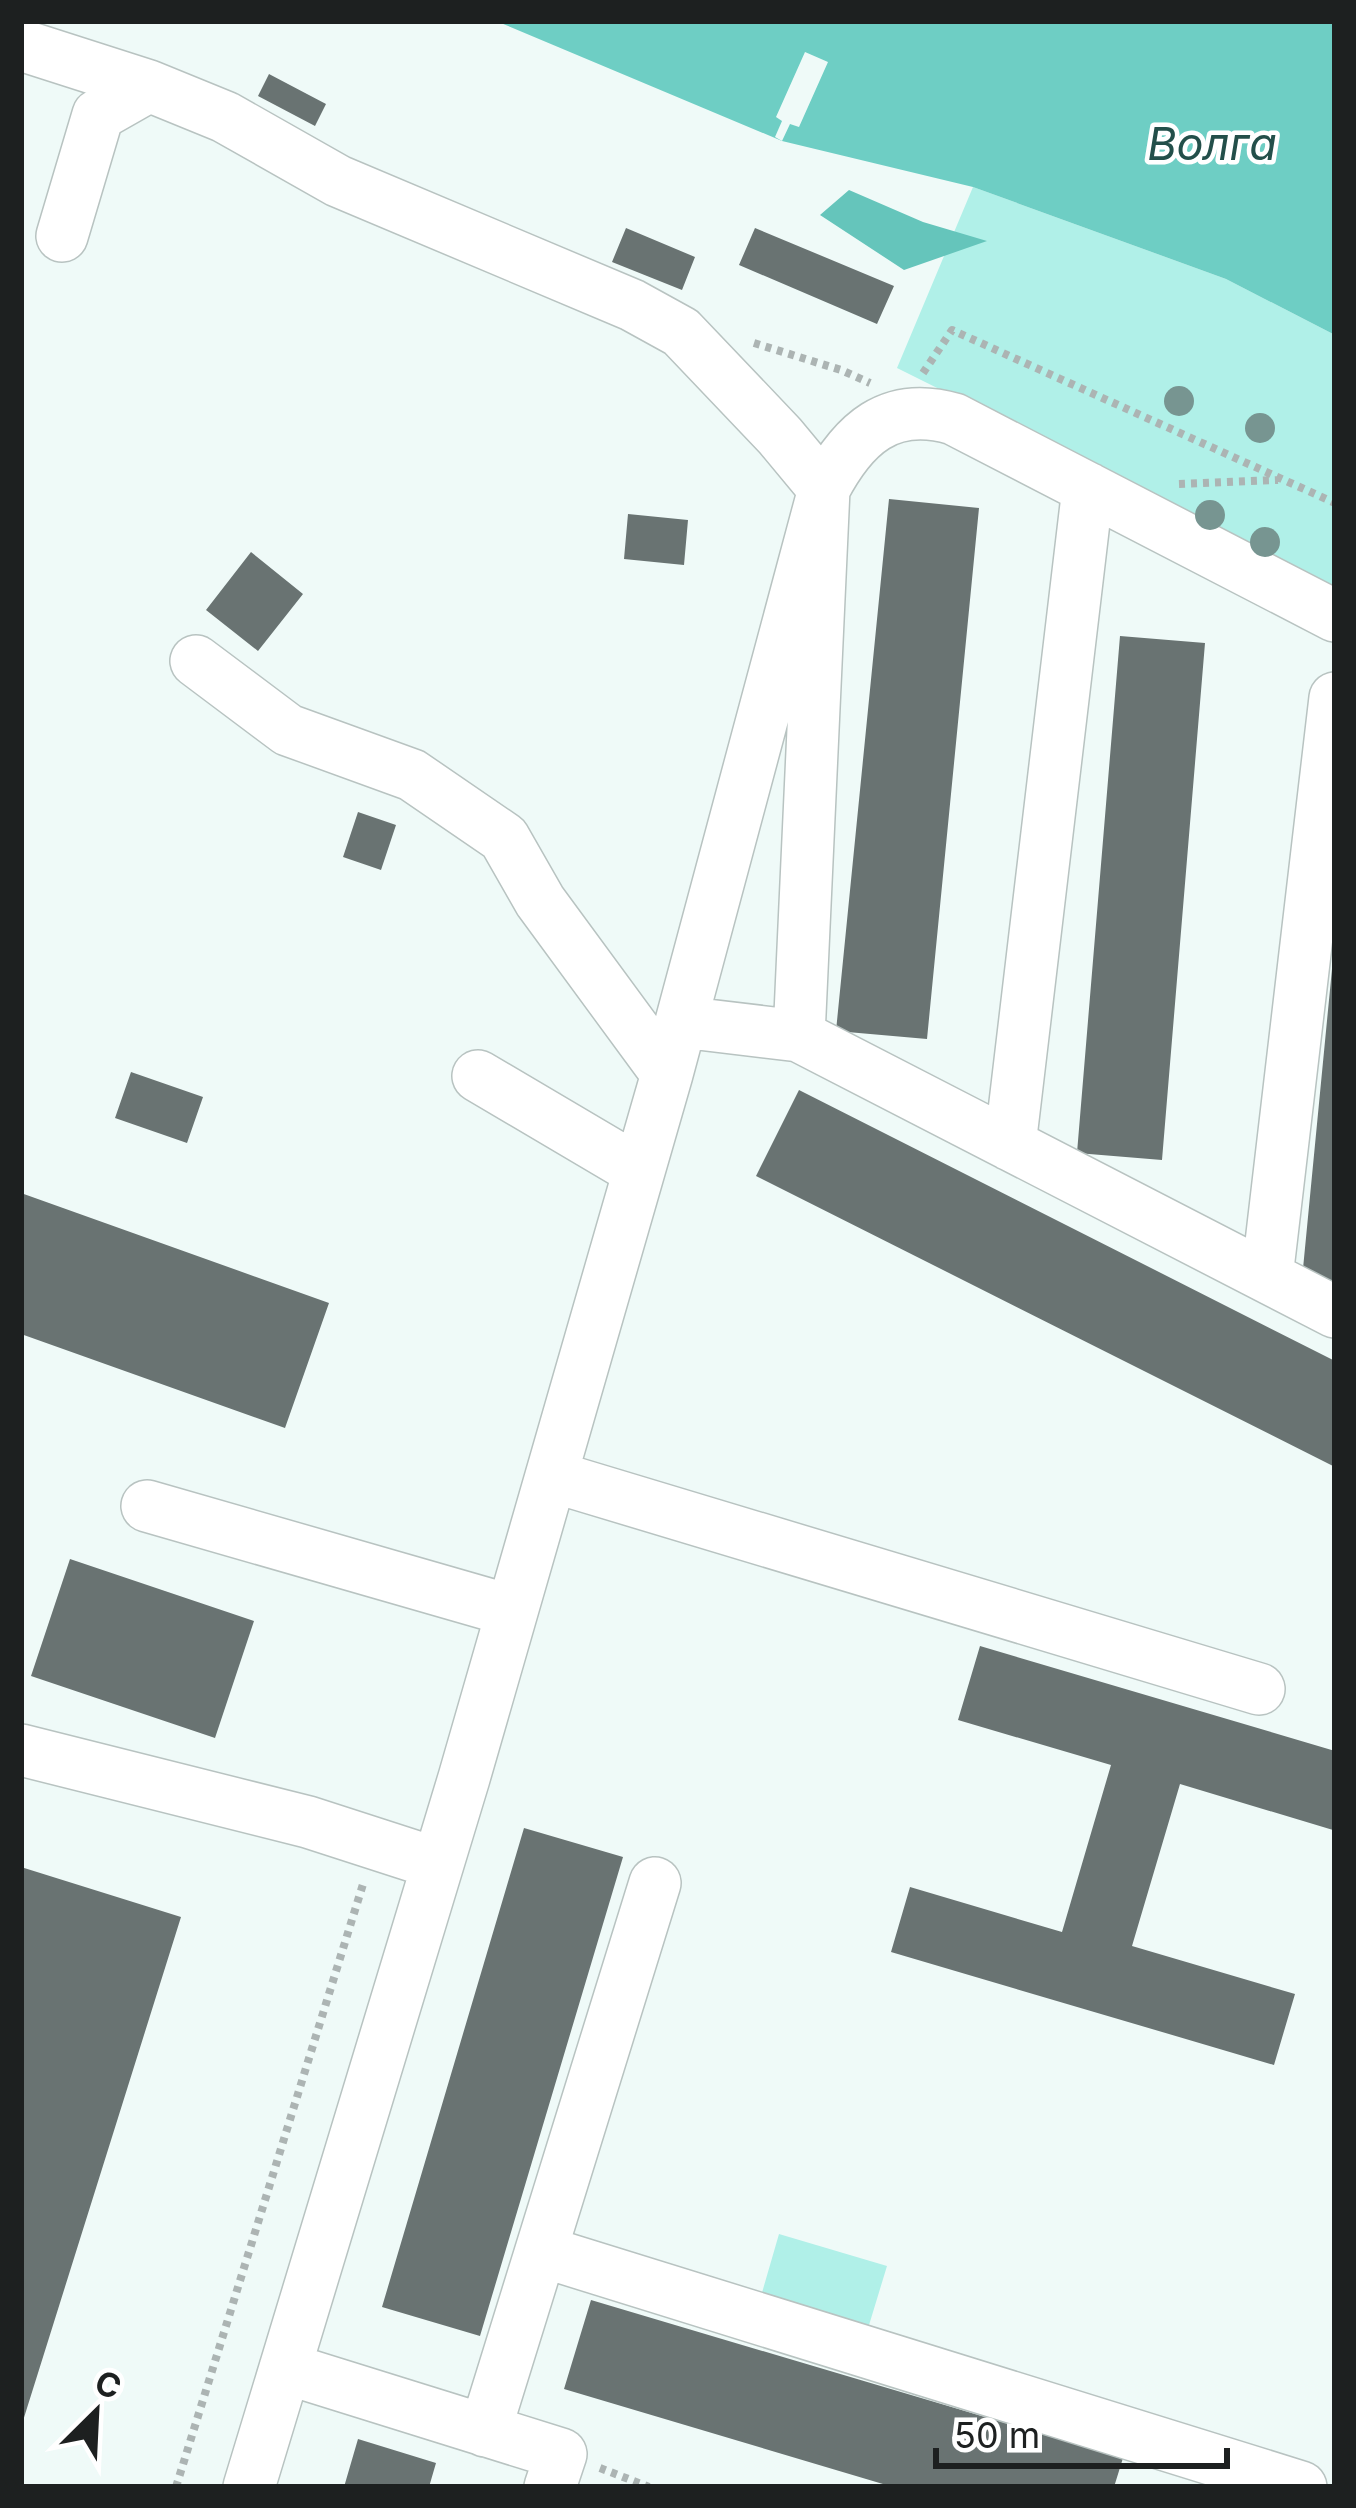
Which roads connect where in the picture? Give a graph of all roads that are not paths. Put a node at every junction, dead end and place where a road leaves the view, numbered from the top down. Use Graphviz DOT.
graph roads {
  1 [pos="21,45"];
  2 [pos="149,86"];
  3 [pos="62,236"];
  4 [pos="831,476"];
  5 [pos="1088,488"];
  6 [pos="1335,616"];
  7 [pos="196,662"];
  8 [pos="1335,698"];
  9 [pos="682,1022"];
  10 [pos="799,1036"];
  11 [pos="668,1074"];
  12 [pos="478,1076"];
  13 [pos="1010,1145"];
  14 [pos="639,1171"];
  15 [pos="1267,1277"];
  16 [pos="1335,1312"];
  17 [pos="551,1476"];
  18 [pos="147,1506"];
  19 [pos="512,1611"];
  20 [pos="1259,1689"];
  21 [pos="21,1750"];
  22 [pos="438,1864"];
  23 [pos="655,1883"];
  24 [pos="541,2251"];
  25 [pos="285,2368"];
  26 [pos="485,2431"];
  27 [pos="249,2487"];
  28 [pos="550,2487"];
  29 [pos="1301,2487"];
  1 -- 2 [label="street"];
  2 -- 3 [label="street"];
  2 -- 4 [label="street"];
  4 -- 5 [label="street"];
  4 -- 9 [label="street"];
  4 -- 10 [label="street"];
  5 -- 6 [label="street"];
  5 -- 13 [label="street"];
  7 -- 11 [label="street"];
  8 -- 15 [label="street"];
  9 -- 10 [label="street"];
  9 -- 11 [label="street"];
  10 -- 13 [label="street"];
  11 -- 14 [label="street"];
  12 -- 14 [label="street"];
  13 -- 15 [label="street"];
  14 -- 17 [label="street"];
  15 -- 16 [label="street"];
  17 -- 19 [label="street"];
  17 -- 20 [label="street"];
  18 -- 19 [label="street"];
  19 -- 22 [label="street"];
  21 -- 22 [label="street"];
  22 -- 25 [label="street"];
  23 -- 24 [label="street"];
  24 -- 26 [label="street"];
  24 -- 29 [label="street"];
  25 -- 26 [label="street"];
  25 -- 27 [label="street"];
  26 -- 28 [label="street"];
}
